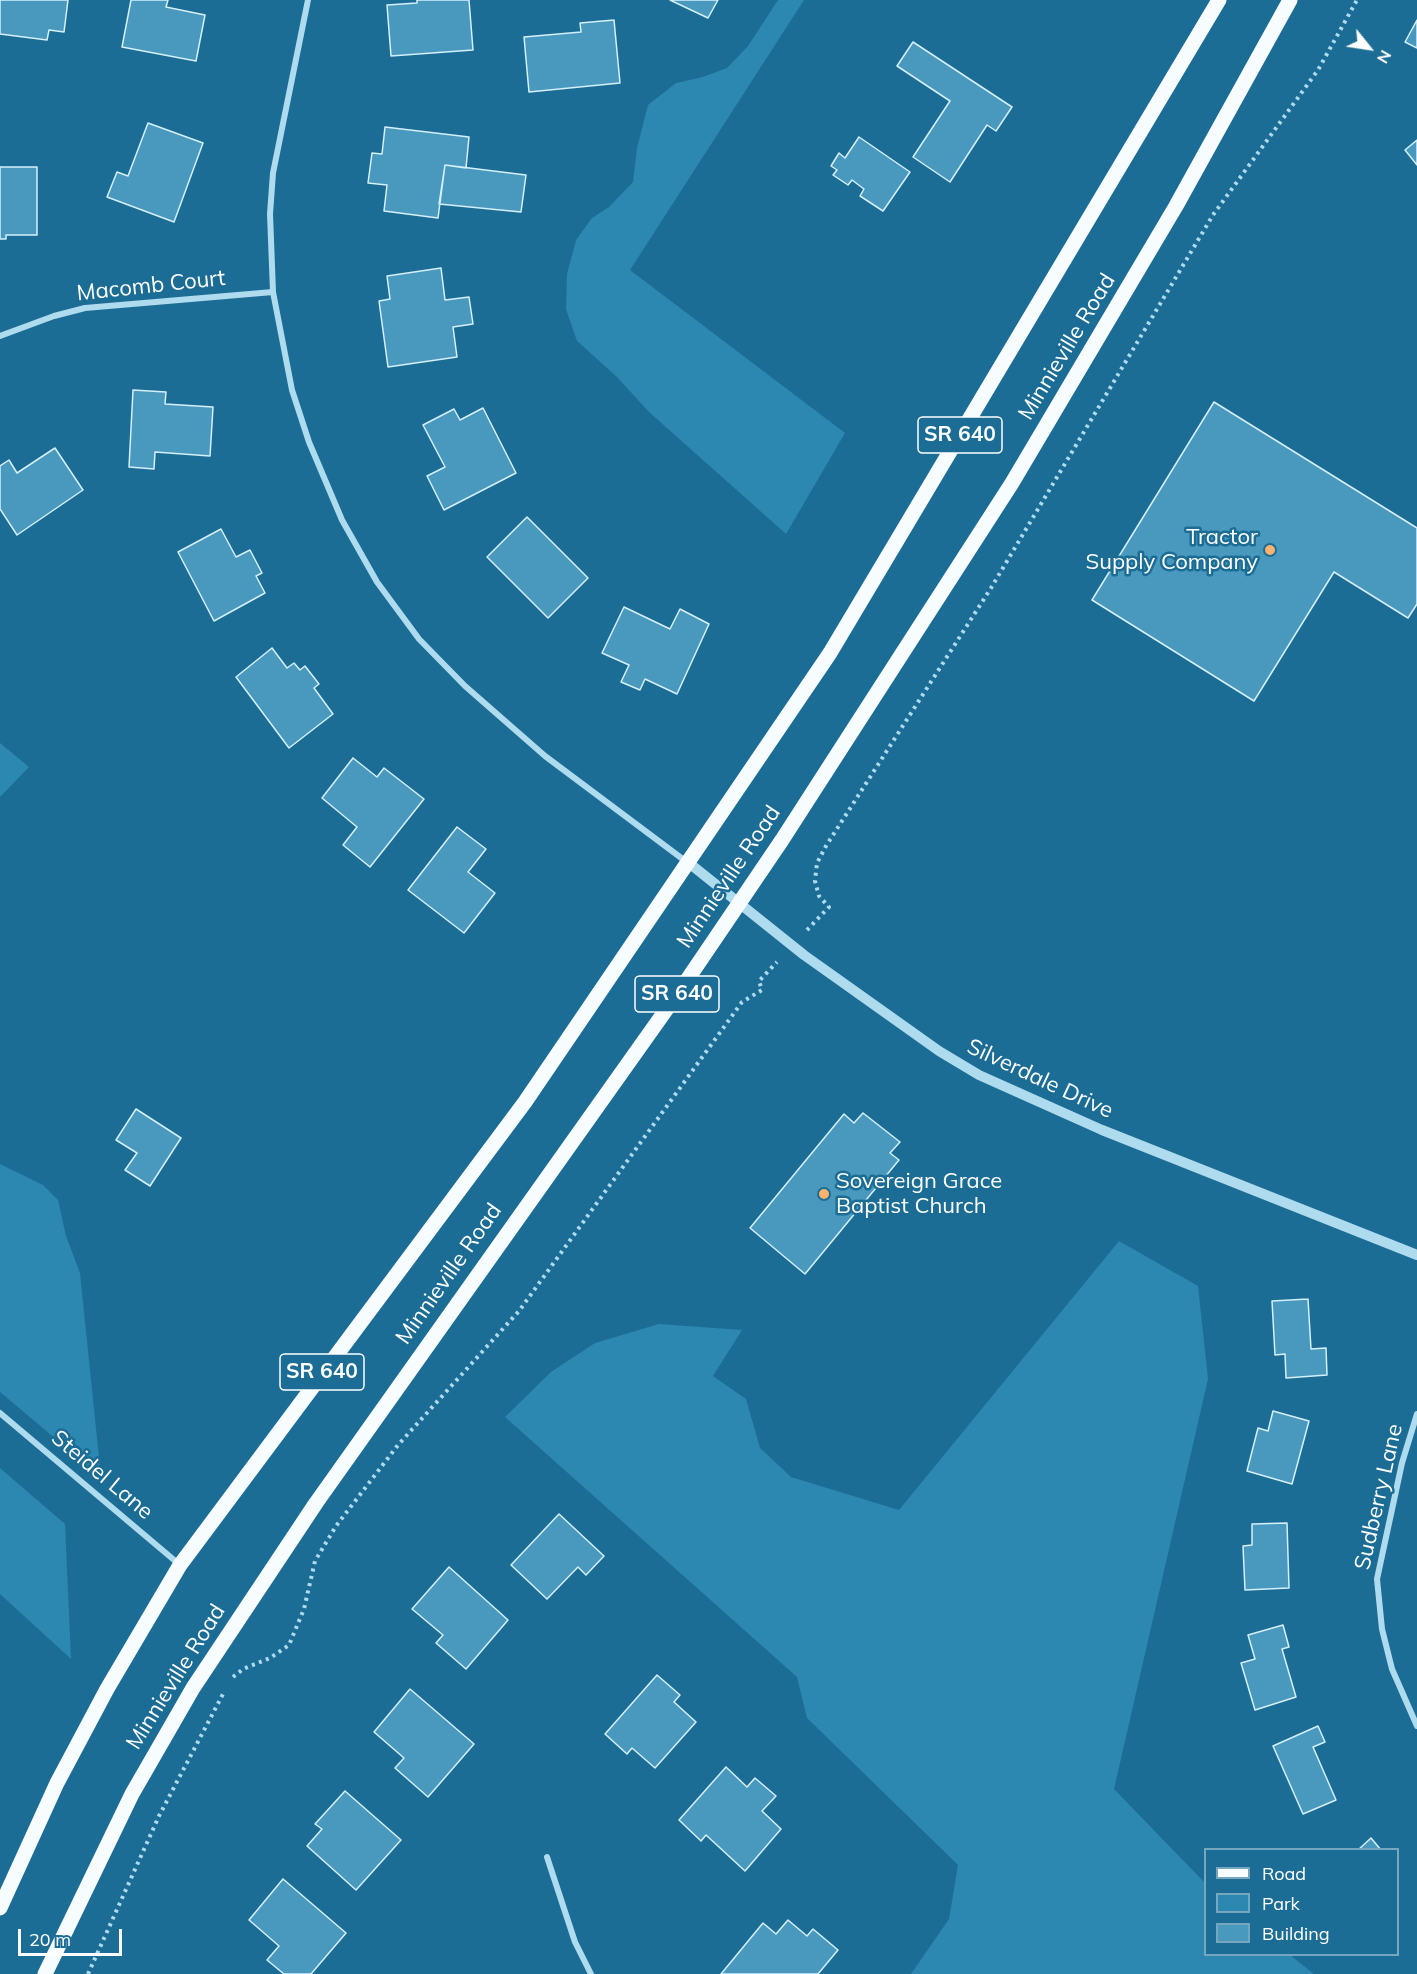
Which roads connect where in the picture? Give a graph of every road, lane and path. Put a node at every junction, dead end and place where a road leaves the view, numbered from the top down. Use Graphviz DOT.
graph roads {
  1 [pos="308,0"];
  2 [pos="1219,0"];
  3 [pos="1290,0"];
  4 [pos="1357,0"];
  5 [pos="273,292"];
  6 [pos="0,336"];
  7 [pos="689,863"];
  8 [pos="738,903"];
  9 [pos="821,914"];
  10 [pos="759,981"];
  11 [pos="1417,1255"];
  12 [pos="0,1413"];
  13 [pos="1417,1414"];
  14 [pos="180,1565"];
  15 [pos="231,1680"];
  16 [pos="227,1687"];
  17 [pos="1417,1726"];
  18 [pos="547,1857"];
  19 [pos="0,1908"];
  20 [pos="45,1974"];
  21 [pos="88,1974"];
  22 [pos="591,1974"];
  1 -- 5 [label="street"];
  2 -- 7 [label="main road, Minnieville Road / SR 640"];
  3 -- 8 [label="main road, Minnieville Road / SR 640"];
  4 -- 9 [label="path"];
  5 -- 6 [label="street, Macomb Court"];
  5 -- 7 [label="street"];
  7 -- 8 [label="street, Silverdale Drive"];
  7 -- 14 [label="main road, Minnieville Road / SR 640"];
  8 -- 11 [label="street, Silverdale Drive"];
  8 -- 20 [label="main road, Minnieville Road / SR 640"];
  10 -- 15 [label="path"];
  12 -- 14 [label="street, Steidel Lane"];
  13 -- 17 [label="street, Sudberry Lane"];
  14 -- 19 [label="main road, Minnieville Road / SR 640"];
  16 -- 21 [label="path"];
  18 -- 22 [label="street"];
}
